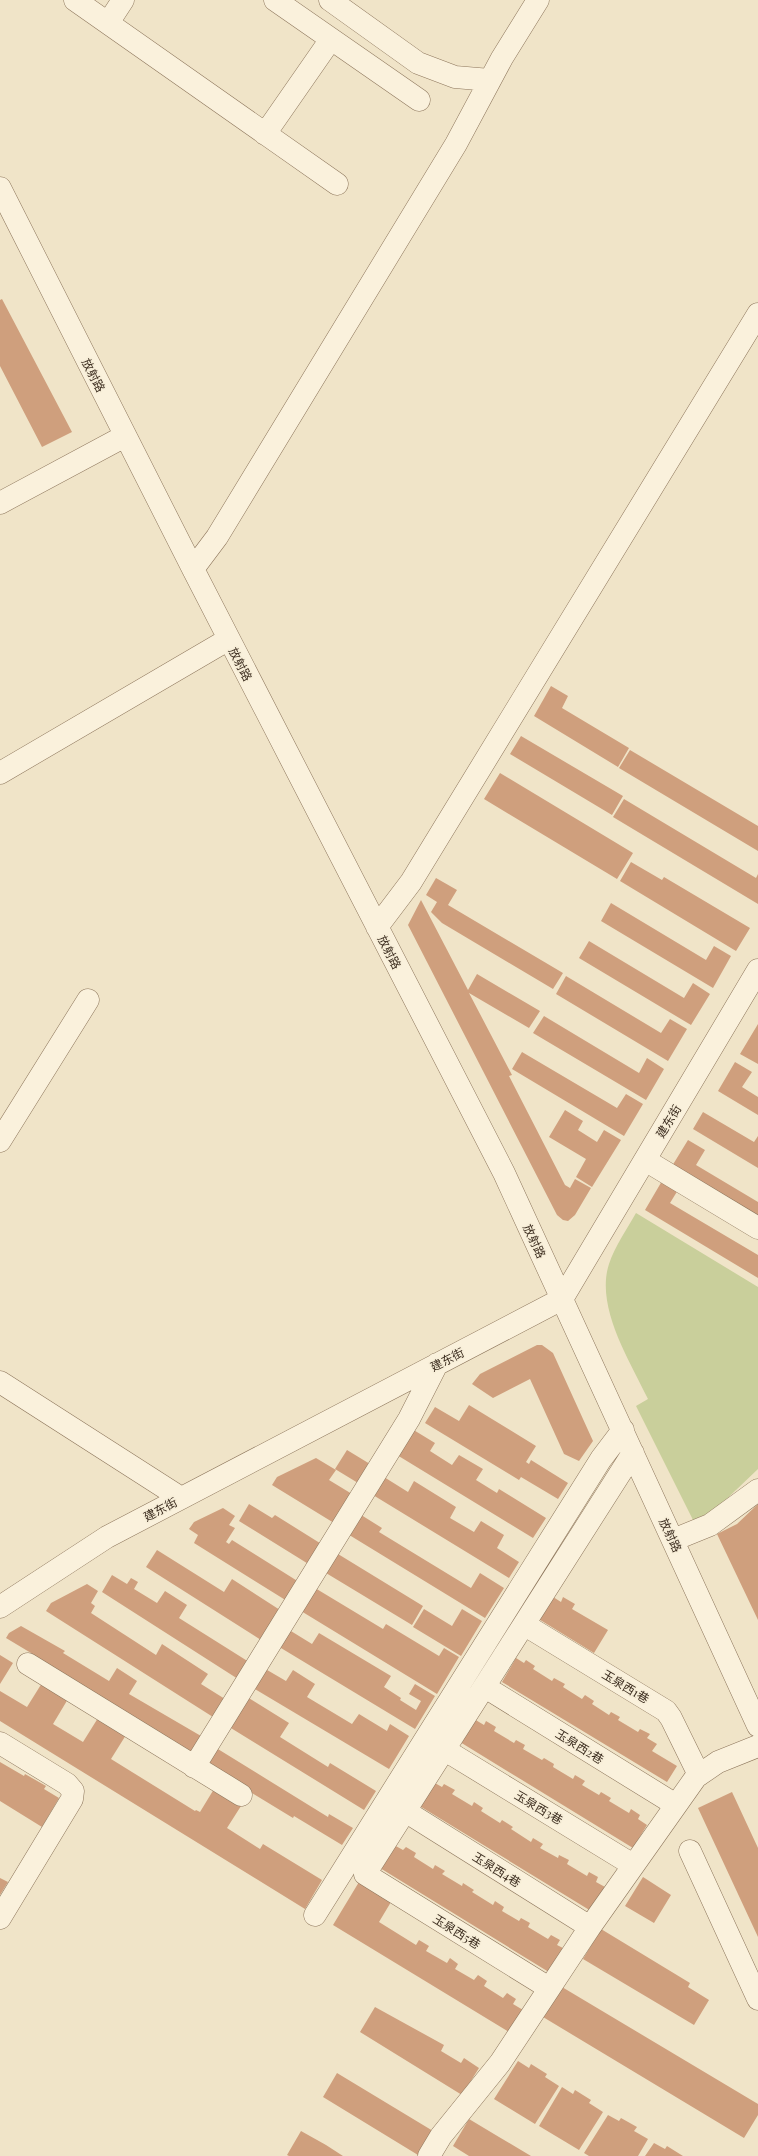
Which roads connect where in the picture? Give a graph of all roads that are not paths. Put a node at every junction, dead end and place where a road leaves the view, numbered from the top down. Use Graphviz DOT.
graph roads {
  1 [pos="75,0"];
  2 [pos="123,0"];
  3 [pos="275,0"];
  4 [pos="330,0"];
  5 [pos="538,0"];
  6 [pos="108,23"];
  7 [pos="332,39"];
  8 [pos="490,80"];
  9 [pos="419,100"];
  10 [pos="265,134"];
  11 [pos="336,184"];
  12 [pos="0,188"];
  13 [pos="758,314"];
  14 [pos="125,436"];
  15 [pos="0,503"];
  16 [pos="193,569"];
  17 [pos="229,639"];
  18 [pos="0,773"];
  19 [pos="377,927"];
  20 [pos="758,970"];
  21 [pos="88,1000"];
  22 [pos="0,1141"];
  23 [pos="645,1160"];
  24 [pos="758,1228"];
  25 [pos="562,1299"];
  26 [pos="436,1364"];
  27 [pos="0,1382"];
  28 [pos="622,1430"];
  29 [pos="633,1453"];
  30 [pos="758,1490"];
  31 [pos="182,1498"];
  32 [pos="673,1540"];
  33 [pos="0,1607"];
  34 [pos="525,1624"];
  35 [pos="28,1664"];
  36 [pos="485,1687"];
  37 [pos="758,1726"];
  38 [pos="0,1743"];
  39 [pos="758,1746"];
  40 [pos="445,1750"];
  41 [pos="194,1767"];
  42 [pos="699,1775"];
  43 [pos="241,1795"];
  44 [pos="676,1805"];
  45 [pos="405,1811"];
  46 [pos="690,1851"];
  47 [pos="633,1865"];
  48 [pos="315,1915"];
  49 [pos="0,1918"];
  50 [pos="590,1926"];
  51 [pos="549,1988"];
  52 [pos="756,1990"];
  53 [pos="429,2156"];
  1 -- 6 [label="street"];
  2 -- 6 [label="street"];
  3 -- 7 [label="street"];
  4 -- 8 [label="street"];
  5 -- 8 [label="street"];
  6 -- 10 [label="street"];
  7 -- 9 [label="street"];
  7 -- 10 [label="street"];
  8 -- 16 [label="street"];
  10 -- 11 [label="street"];
  12 -- 14 [label="street, 放射路"];
  13 -- 19 [label="street"];
  14 -- 15 [label="street"];
  14 -- 16 [label="street, 放射路"];
  16 -- 17 [label="street, 放射路"];
  17 -- 18 [label="street"];
  17 -- 19 [label="street, 放射路"];
  19 -- 25 [label="street, 放射路"];
  20 -- 23 [label="street, 建东街"];
  21 -- 22 [label="street"];
  23 -- 24 [label="street"];
  23 -- 25 [label="street, 建东街"];
  25 -- 26 [label="street, 建东街"];
  25 -- 28 [label="street, 放射路"];
  26 -- 31 [label="street, 建东街"];
  26 -- 41 [label="street"];
  27 -- 31 [label="street"];
  28 -- 29 [label="street, 放射路"];
  28 -- 48 [label="street"];
  29 -- 32 [label="street, 放射路"];
  29 -- 34 [label="street"];
  30 -- 32 [label="street"];
  31 -- 33 [label="street, 建东街"];
  32 -- 37 [label="street, 放射路"];
  34 -- 36 [label="street"];
  34 -- 42 [label="street, 玉泉西1巷"];
  35 -- 41 [label="street"];
  36 -- 40 [label="street"];
  36 -- 44 [label="street, 玉泉西2巷"];
  38 -- 49 [label="street"];
  39 -- 42 [label="street"];
  40 -- 45 [label="street"];
  40 -- 47 [label="street, 玉泉西3巷"];
  41 -- 43 [label="street"];
  42 -- 44 [label="street"];
  44 -- 47 [label="street"];
  45 -- 50 [label="street, 玉泉西4巷"];
  45 -- 51 [label="street, 玉泉西5巷"];
  46 -- 52 [label="street"];
  47 -- 50 [label="street"];
  50 -- 51 [label="street"];
  51 -- 53 [label="street"];
}
